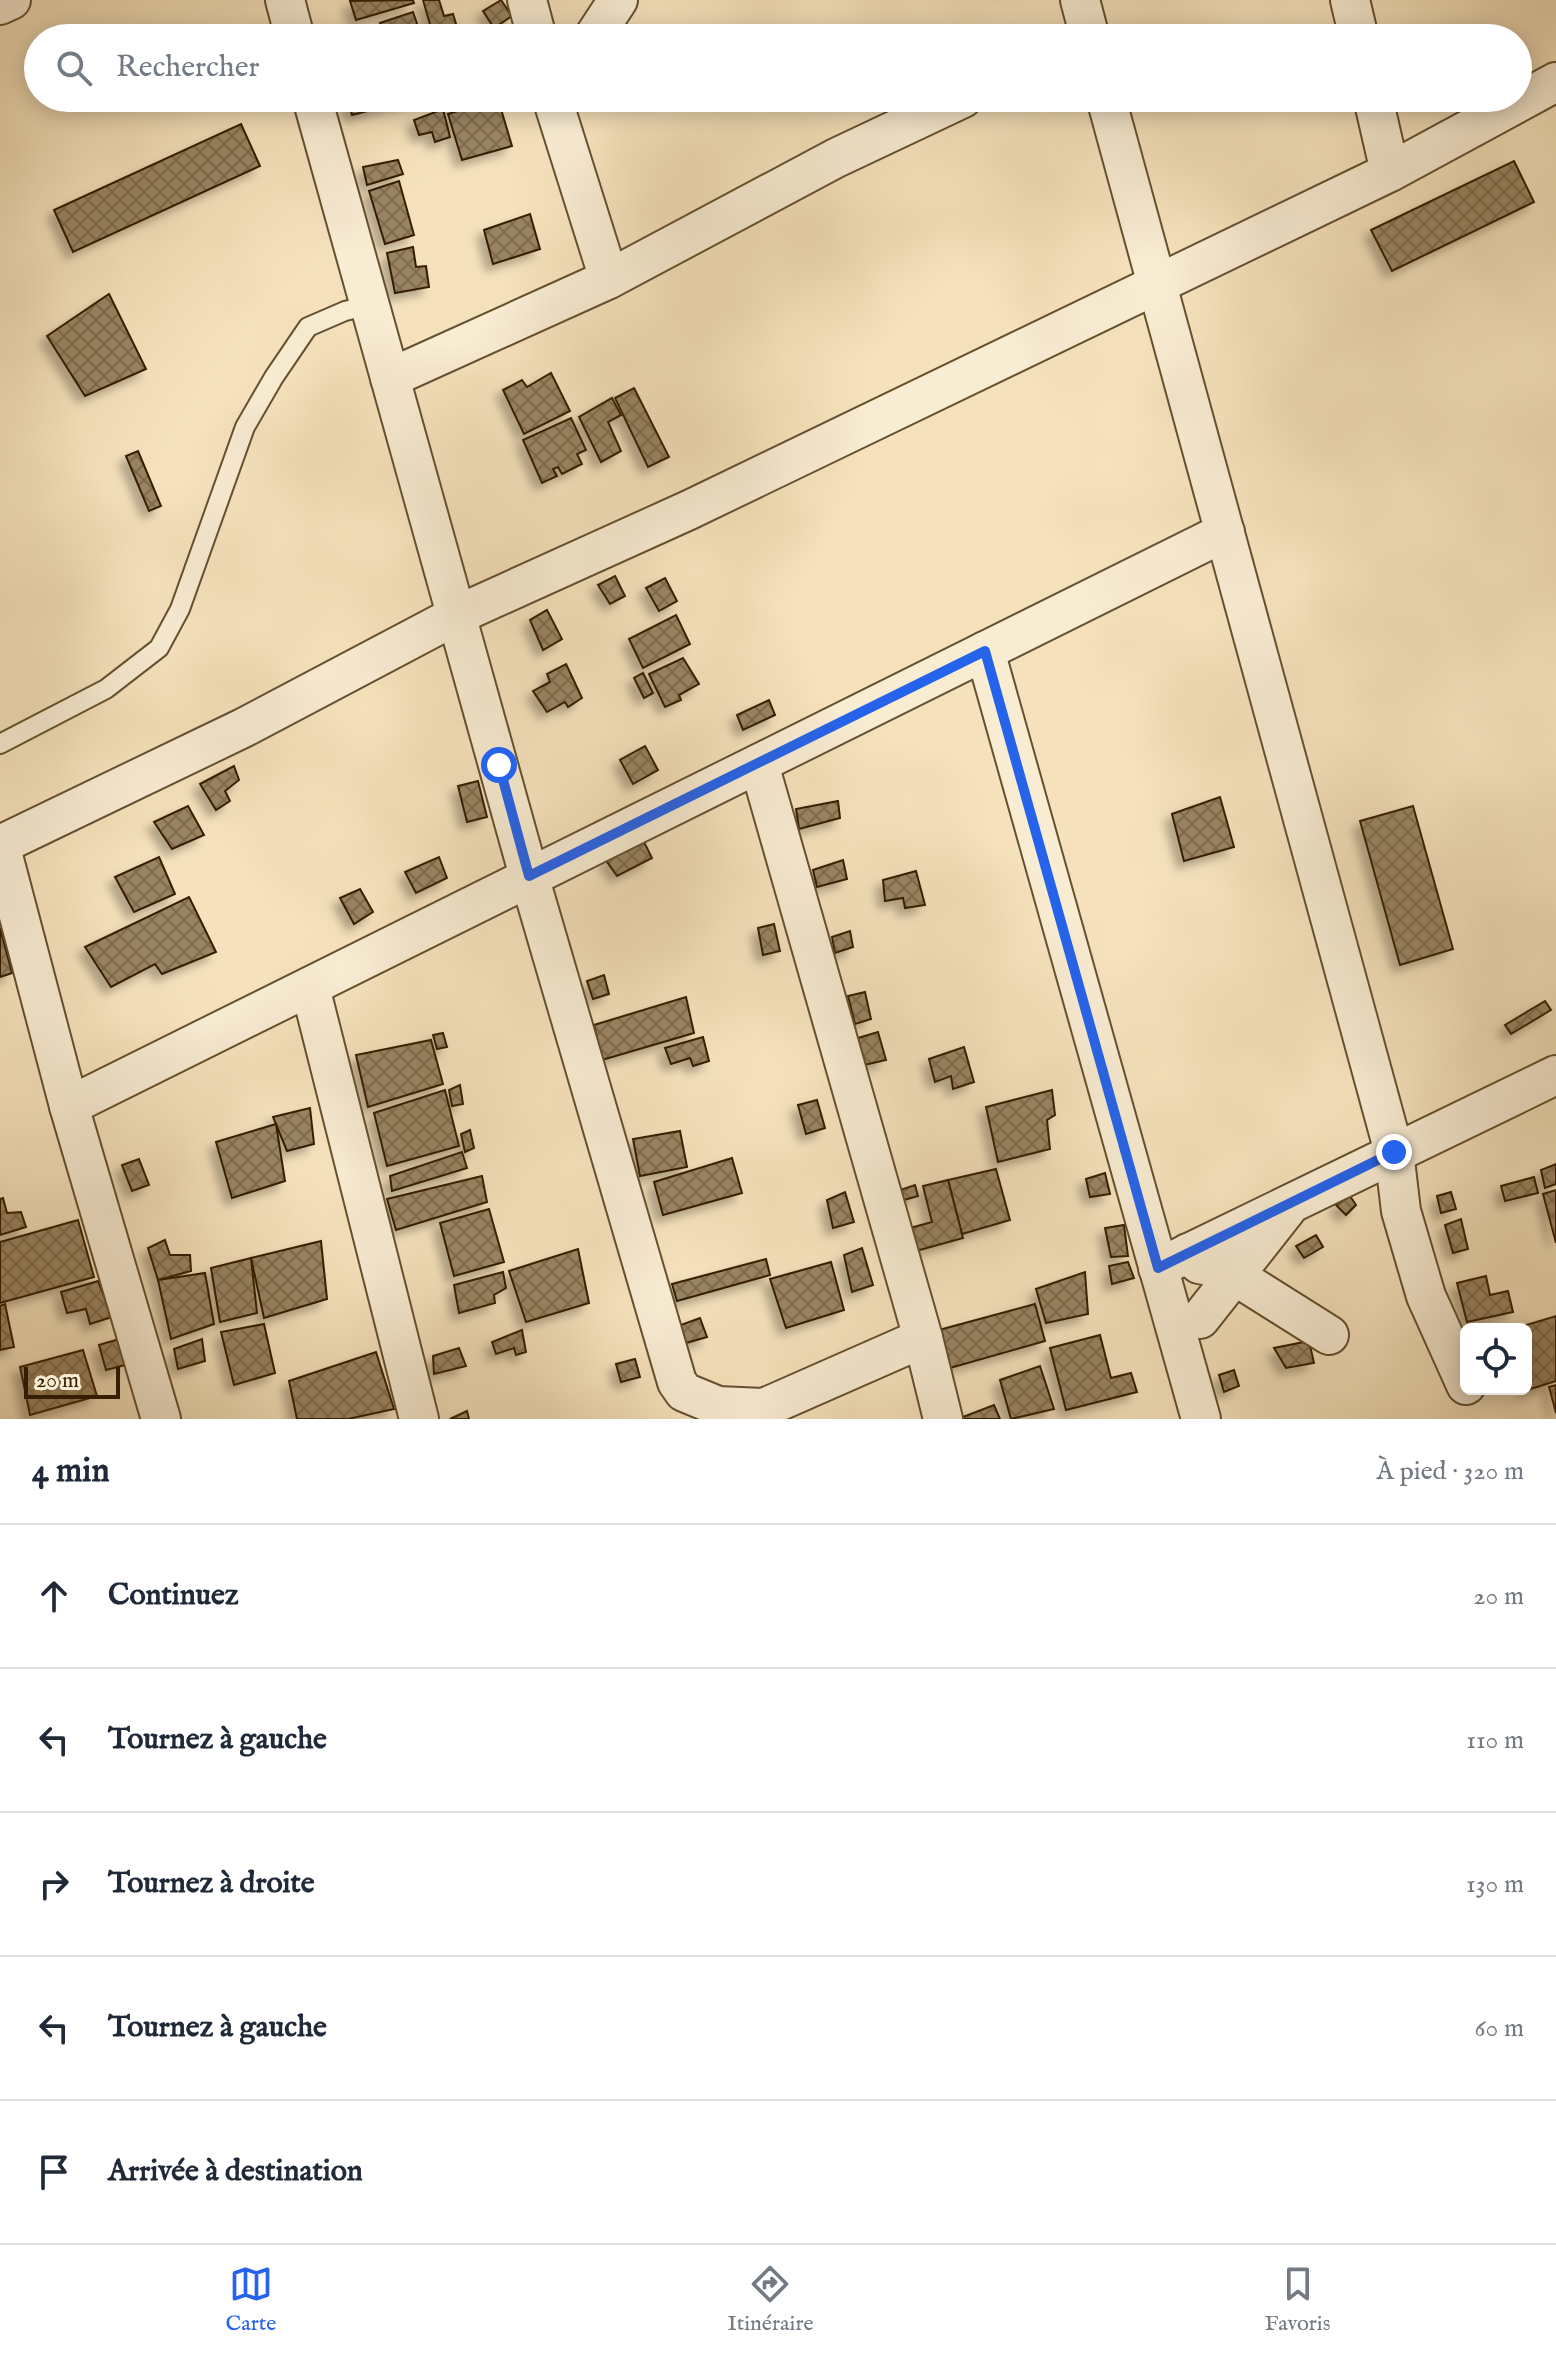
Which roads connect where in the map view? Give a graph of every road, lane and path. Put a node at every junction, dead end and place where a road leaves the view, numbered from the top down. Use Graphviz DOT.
graph roads {
  1 [pos="11,0"];
  2 [pos="285,0"];
  3 [pos="527,0"];
  4 [pos="618,0"];
  5 [pos="1080,0"];
  6 [pos="1350,0"];
  7 [pos="0,5"];
  8 [pos="291,24"];
  9 [pos="533,24"];
  10 [pos="602,24"];
  11 [pos="1086,24"];
  12 [pos="1356,24"];
  13 [pos="1556,82"];
  14 [pos="1532,95"];
  15 [pos="316,112"];
  16 [pos="557,112"];
  17 [pos="933,112"];
  18 [pos="1110,112"];
  19 [pos="1376,112"];
  20 [pos="1501,112"];
  21 [pos="1390,172"];
  22 [pos="609,279"];
  23 [pos="1157,285"];
  24 [pos="370,305"];
  25 [pos="390,378"];
  26 [pos="1225,532"];
  27 [pos="457,615"];
  28 [pos="985,651"];
  29 [pos="0,744"];
  30 [pos="759,764"];
  31 [pos="0,844"];
  32 [pos="529,876"];
  33 [pos="310,987"];
  34 [pos="1556,1075"];
  35 [pos="69,1106"];
  36 [pos="1394,1152"];
  37 [pos="1293,1201"];
  38 [pos="1173,1260"];
  39 [pos="1234,1276"];
  40 [pos="1200,1319"];
  41 [pos="1329,1335"];
  42 [pos="923,1338"];
  43 [pos="1460,1371"];
  44 [pos="1468,1395"];
  45 [pos="764,1414"];
  46 [pos="161,1419"];
  47 [pos="419,1419"];
  48 [pos="943,1419"];
  49 [pos="1201,1419"];
  50 [pos="1472,1419"];
  1 -- 7 [label="street"];
  2 -- 8 [label="street"];
  3 -- 9 [label="street"];
  4 -- 10 [label="street"];
  5 -- 11 [label="street"];
  6 -- 12 [label="street"];
  13 -- 14 [label="street"];
  15 -- 24 [label="street"];
  16 -- 22 [label="street"];
  17 -- 22 [label="street"];
  18 -- 23 [label="street"];
  19 -- 21 [label="street"];
  20 -- 21 [label="street"];
  21 -- 23 [label="street"];
  22 -- 25 [label="street"];
  23 -- 26 [label="street"];
  23 -- 27 [label="street"];
  24 -- 25 [label="street"];
  24 -- 29 [label="lane"];
  25 -- 27 [label="street"];
  26 -- 28 [label="street"];
  26 -- 36 [label="street"];
  27 -- 31 [label="street"];
  27 -- 32 [label="street"];
  28 -- 30 [label="street"];
  28 -- 38 [label="street"];
  30 -- 32 [label="street"];
  30 -- 42 [label="street"];
  31 -- 35 [label="street"];
  32 -- 33 [label="street"];
  32 -- 45 [label="street"];
  33 -- 35 [label="street"];
  33 -- 47 [label="street"];
  34 -- 36 [label="street"];
  35 -- 46 [label="street"];
  36 -- 37 [label="street"];
  36 -- 43 [label="street"];
  37 -- 38 [label="street"];
  37 -- 39 [label="street"];
  38 -- 39 [label="street"];
  38 -- 49 [label="street"];
  39 -- 40 [label="street"];
  39 -- 41 [label="street"];
  42 -- 45 [label="street"];
  42 -- 48 [label="street"];
  44 -- 50 [label="street"];
}
